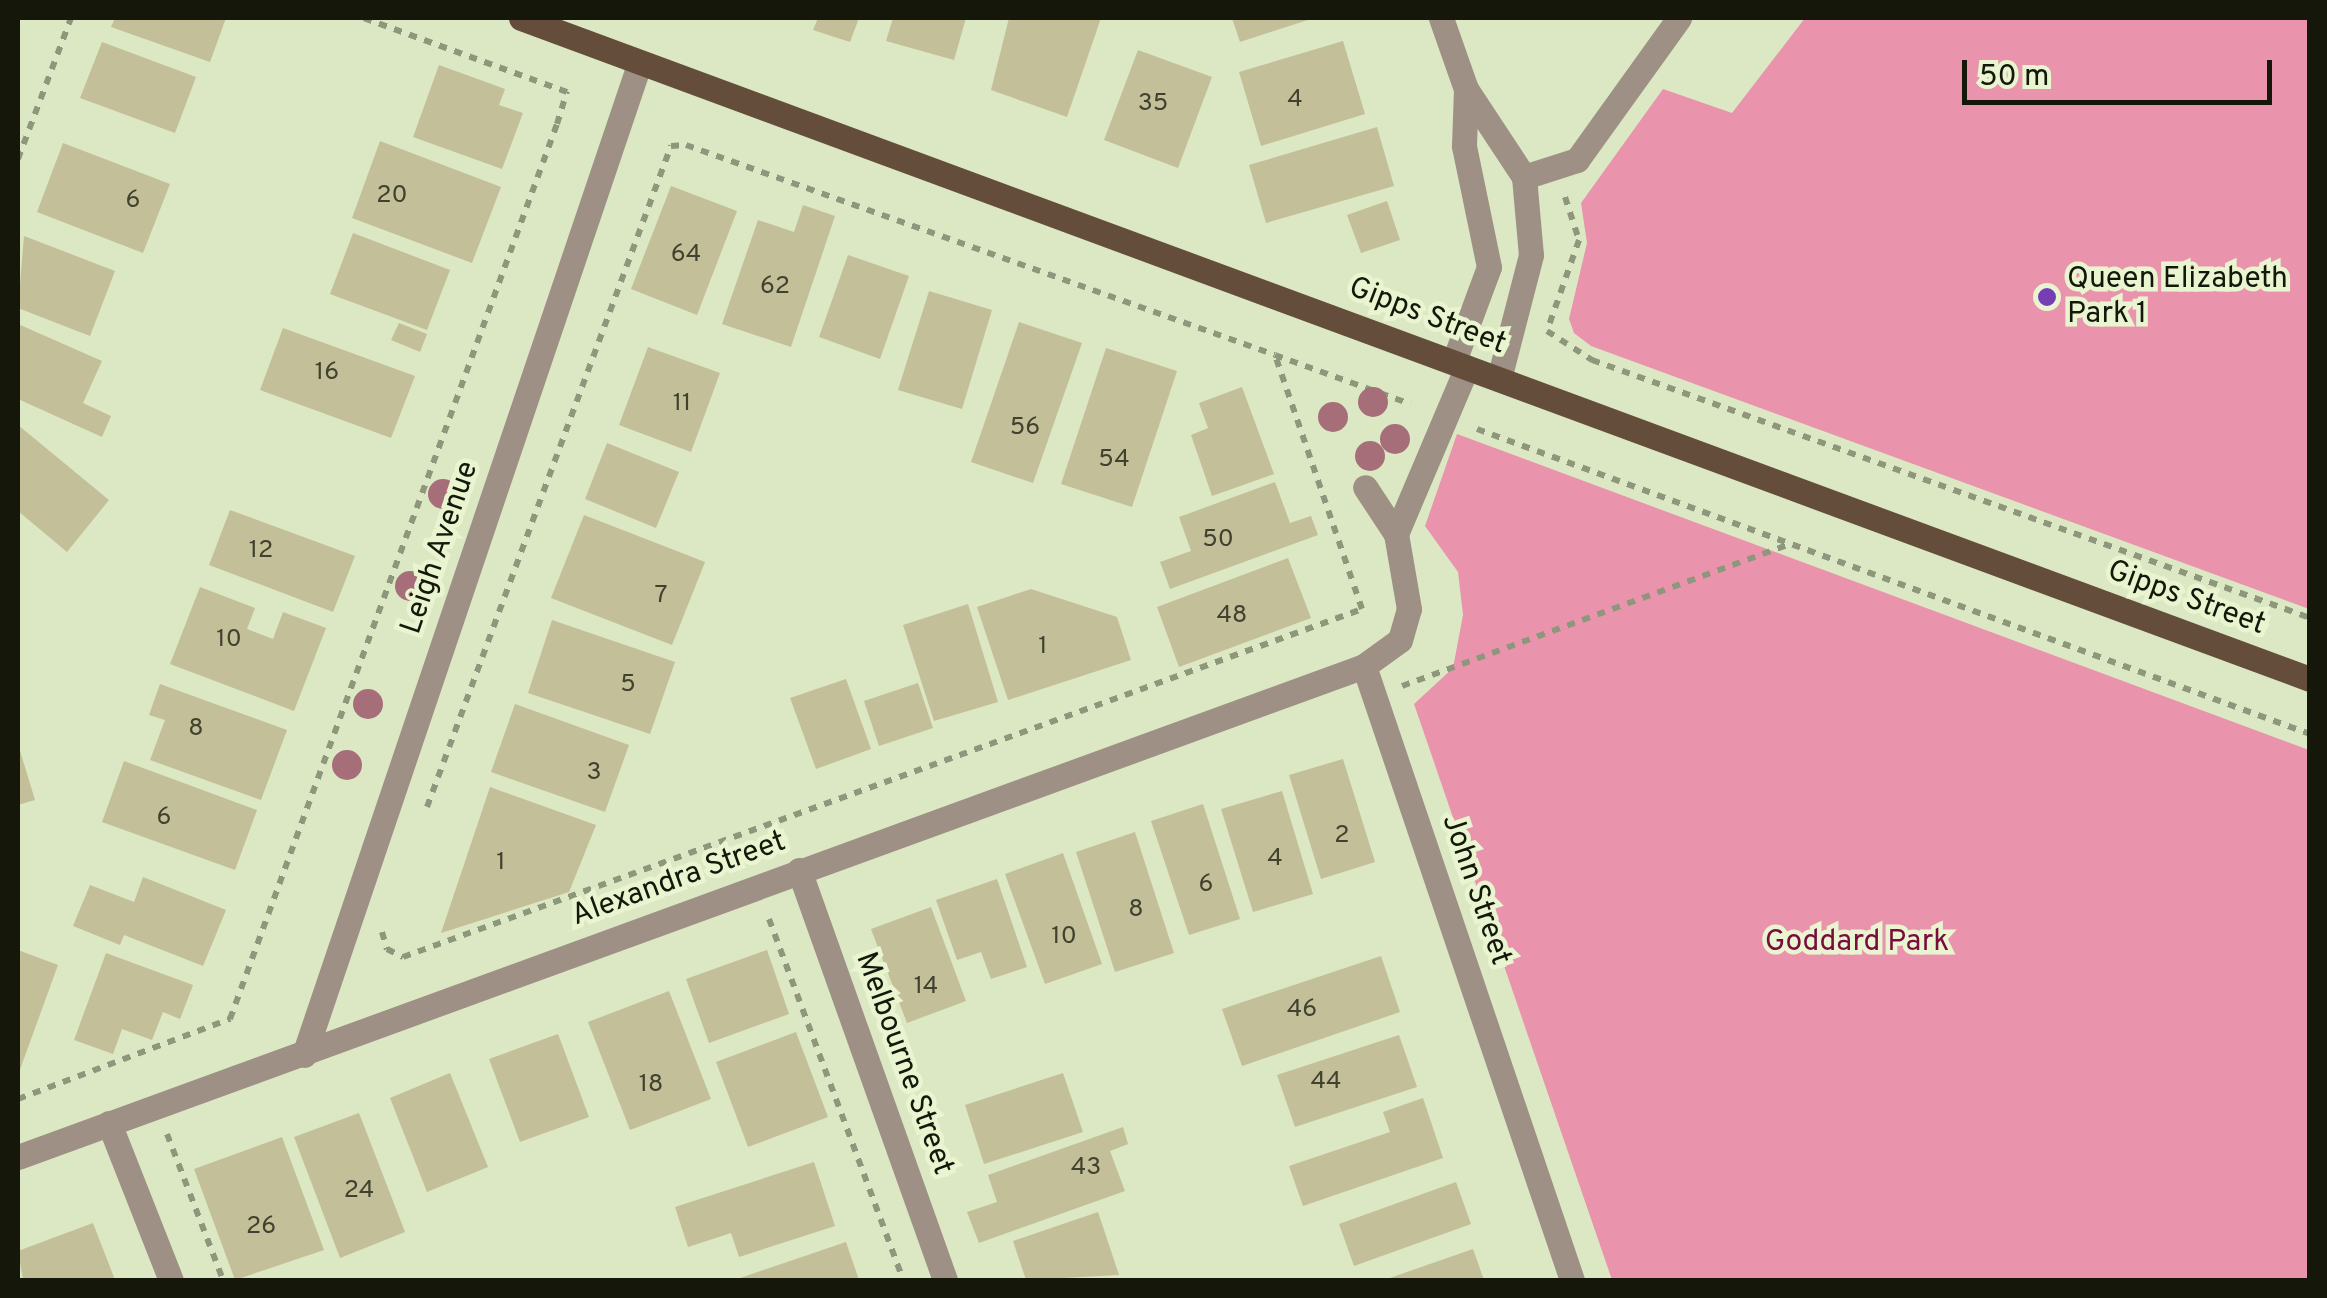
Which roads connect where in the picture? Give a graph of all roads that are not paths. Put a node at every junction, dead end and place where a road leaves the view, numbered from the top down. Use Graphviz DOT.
graph roads {
  1 [pos="521,18"];
  2 [pos="1441,18"];
  3 [pos="1678,18"];
  4 [pos="640,62"];
  5 [pos="1466,89"];
  6 [pos="1524,177"];
  7 [pos="1460,364"];
  8 [pos="1499,379"];
  9 [pos="1364,487"];
  10 [pos="1396,534"];
  11 [pos="1364,666"];
  12 [pos="2310,678"];
  13 [pos="799,870"];
  14 [pos="304,1054"];
  15 [pos="109,1124"];
  16 [pos="18,1157"];
  17 [pos="171,1280"];
  18 [pos="945,1280"];
  19 [pos="1572,1280"];
  1 -- 4 [label="main road, Gipps Street"];
  2 -- 5 [label="street"];
  3 -- 6 [label="street"];
  4 -- 7 [label="main road, Gipps Street"];
  4 -- 14 [label="street, Leigh Avenue"];
  5 -- 6 [label="street"];
  5 -- 7 [label="street"];
  6 -- 8 [label="street"];
  7 -- 8 [label="main road, Gipps Street"];
  7 -- 10 [label="street"];
  8 -- 12 [label="main road, Gipps Street"];
  9 -- 10 [label="street"];
  10 -- 11 [label="street"];
  11 -- 13 [label="street, Alexandra Street"];
  11 -- 19 [label="street, John Street"];
  13 -- 14 [label="street, Alexandra Street"];
  13 -- 18 [label="street, Melbourne Street"];
  14 -- 15 [label="street, Alexandra Street"];
  15 -- 16 [label="street, Alexandra Street"];
  15 -- 17 [label="street"];
}
